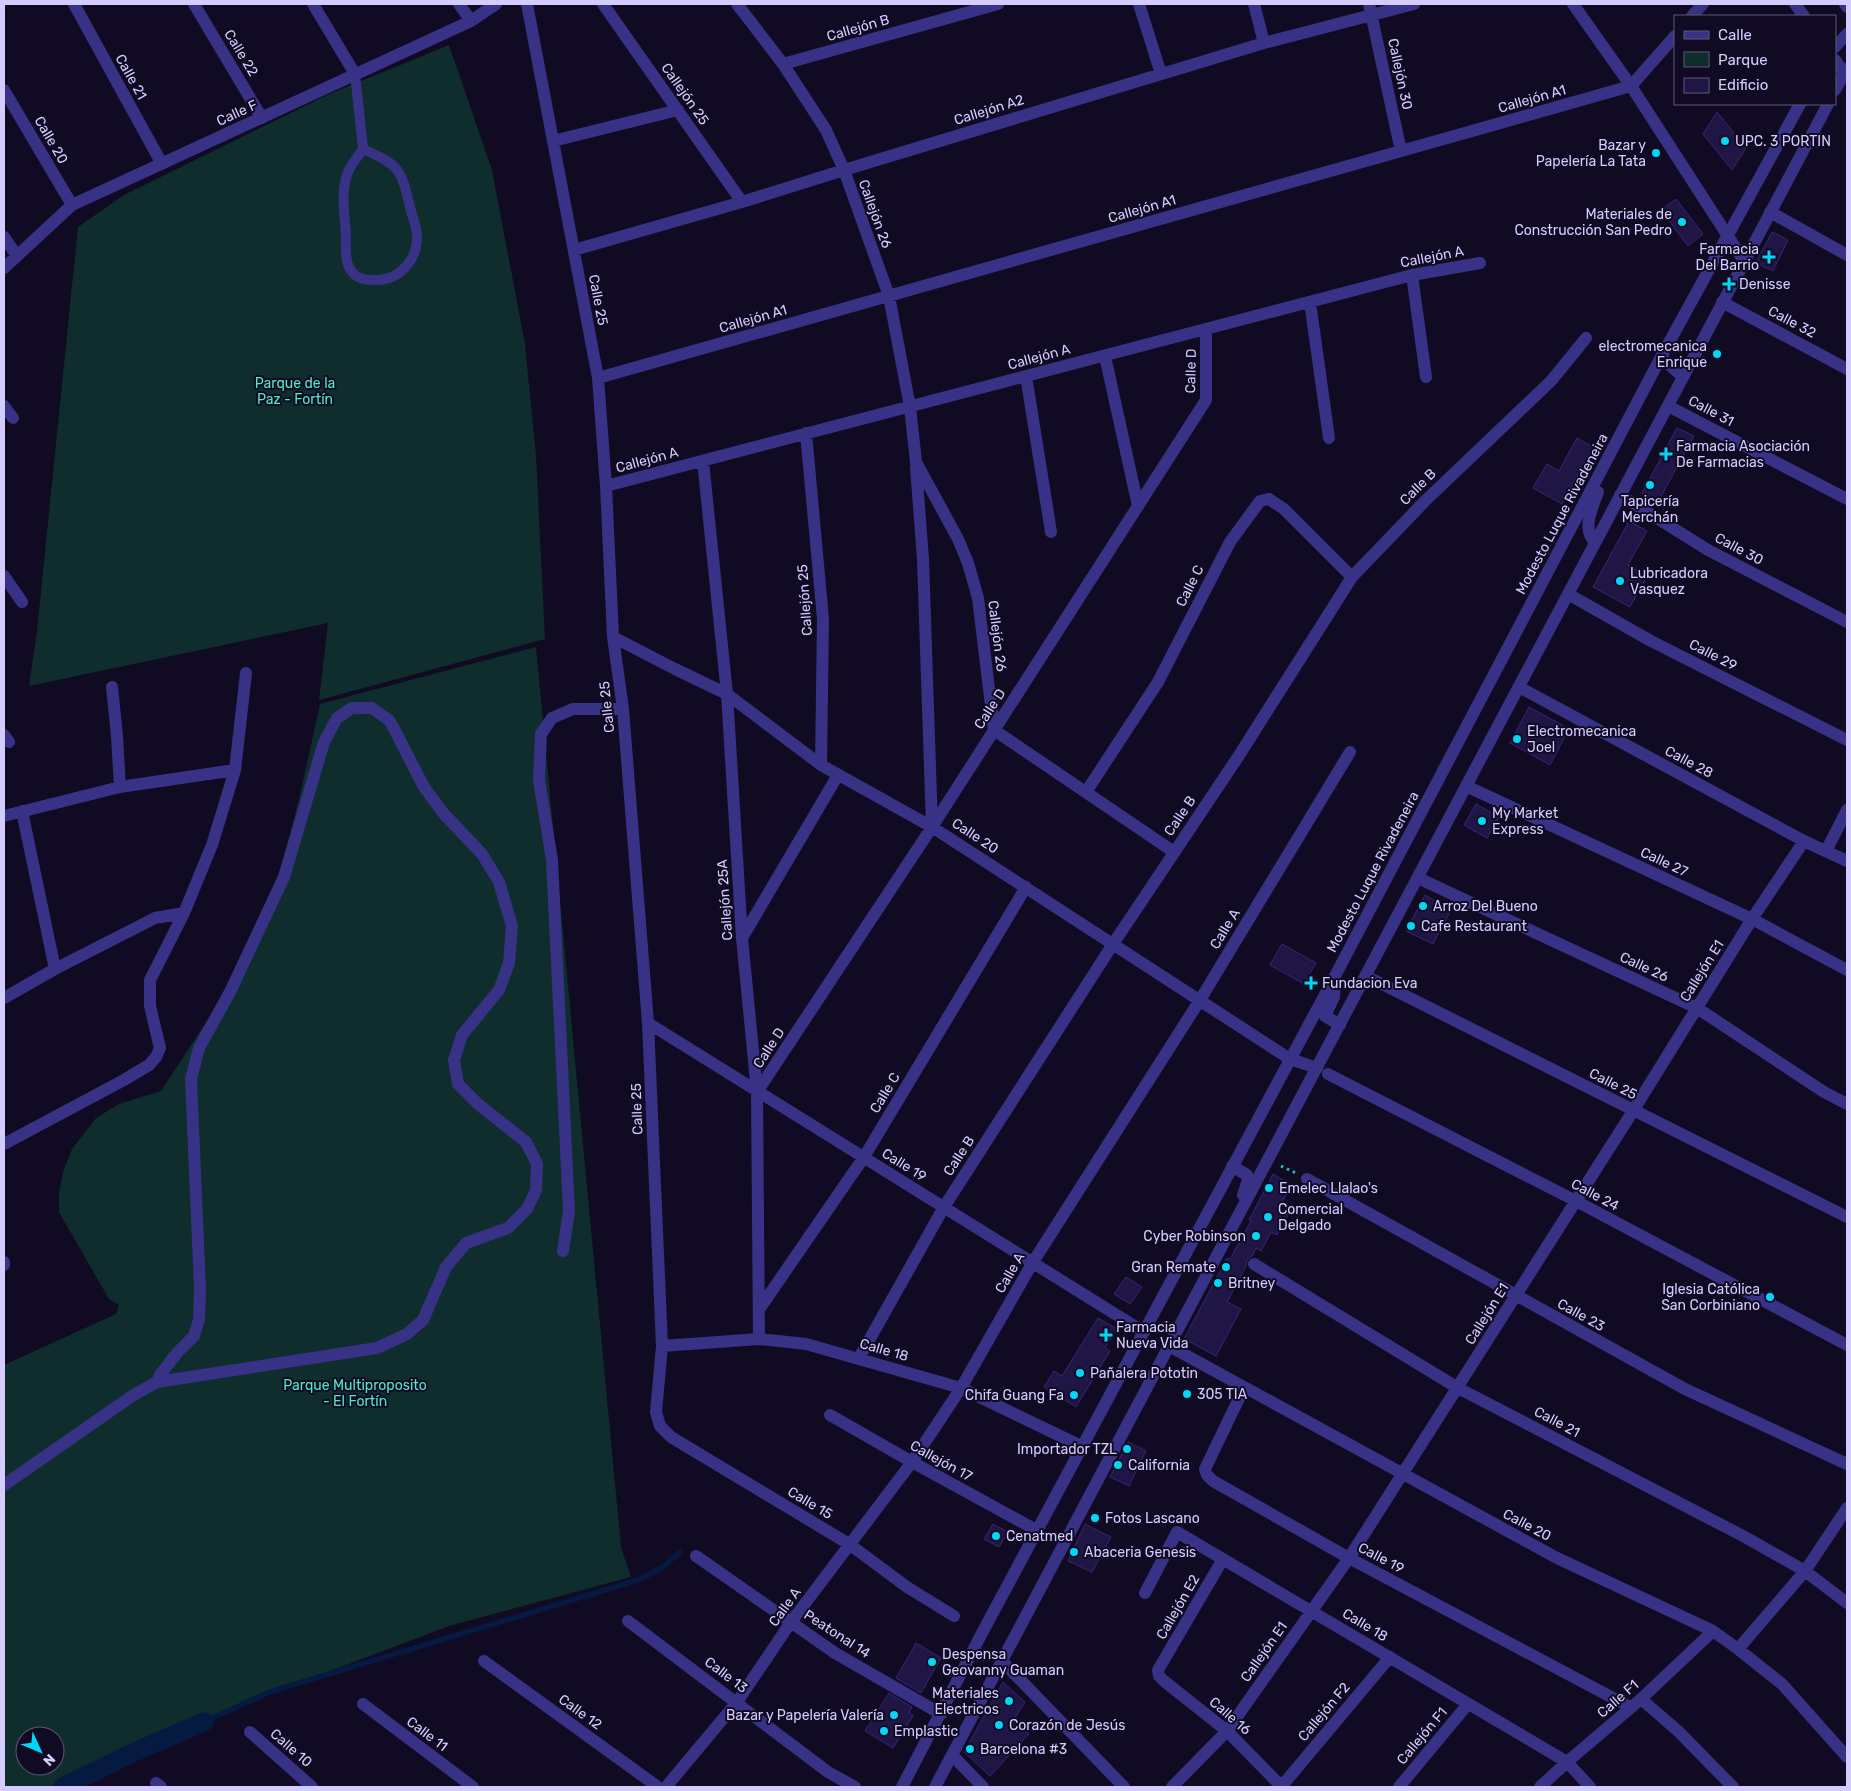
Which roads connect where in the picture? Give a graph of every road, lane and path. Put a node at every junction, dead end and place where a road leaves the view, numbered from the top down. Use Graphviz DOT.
graph roads {
  1 [pos="74,4"];
  2 [pos="194,4"];
  3 [pos="312,4"];
  4 [pos="459,4"];
  5 [pos="496,4"];
  6 [pos="528,4"];
  7 [pos="603,4"];
  8 [pos="737,4"];
  9 [pos="998,4"];
  10 [pos="1139,4"];
  11 [pos="1254,4"];
  12 [pos="1414,4"];
  13 [pos="1573,4"];
  14 [pos="1702,4"];
  15 [pos="1795,4"];
  16 [pos="1845,4"];
  17 [pos="1847,7"];
  18 [pos="1370,9"];
  19 [pos="1693,15"];
  20 [pos="1803,15"];
  21 [pos="471,21"];
  22 [pos="1847,34"];
  23 [pos="1674,37"];
  24 [pos="1264,43"];
  25 [pos="1836,46"];
  26 [pos="1836,61"];
  27 [pos="783,64"];
  28 [pos="1846,71"];
  29 [pos="355,74"];
  30 [pos="1161,74"];
  31 [pos="1631,86"];
  32 [pos="1836,88"];
  33 [pos="4,90"];
  34 [pos="1799,105"];
  35 [pos="1827,105"];
  36 [pos="678,110"];
  37 [pos="262,118"];
  38 [pos="554,141"];
  39 [pos="363,149"];
  40 [pos="1401,151"];
  41 [pos="162,164"];
  42 [pos="844,170"];
  43 [pos="742,202"];
  44 [pos="72,206"];
  45 [pos="1770,212"];
  46 [pos="4,237"];
  47 [pos="1728,237"];
  48 [pos="574,250"];
  49 [pos="1847,255"];
  50 [pos="16,256"];
  51 [pos="1744,261"];
  52 [pos="1480,263"];
  53 [pos="4,268"];
  54 [pos="1412,275"];
  55 [pos="889,296"];
  56 [pos="1310,302"];
  57 [pos="1722,302"];
  58 [pos="1206,329"];
  59 [pos="1586,338"];
  60 [pos="1105,356"];
  61 [pos="1662,357"];
  62 [pos="1847,369"];
  63 [pos="1026,376"];
  64 [pos="1426,377"];
  65 [pos="1683,377"];
  66 [pos="598,378"];
  67 [pos="4,406"];
  68 [pos="910,406"];
  69 [pos="1668,406"];
  70 [pos="13,418"];
  71 [pos="806,434"];
  72 [pos="1328,438"];
  73 [pos="703,461"];
  74 [pos="916,462"];
  75 [pos="1606,463"];
  76 [pos="606,486"];
  77 [pos="1620,495"];
  78 [pos="1847,499"];
  79 [pos="1138,506"];
  80 [pos="1051,532"];
  81 [pos="1595,542"];
  82 [pos="4,576"];
  83 [pos="1352,577"];
  84 [pos="1568,594"];
  85 [pos="22,602"];
  86 [pos="1847,622"];
  87 [pos="613,637"];
  88 [pos="246,672"];
  89 [pos="112,687"];
  90 [pos="1519,687"];
  91 [pos="727,694"];
  92 [pos="623,709"];
  93 [pos="994,730"];
  94 [pos="1847,740"];
  95 [pos="1350,752"];
  96 [pos="821,765"];
  97 [pos="235,770"];
  98 [pos="838,775"];
  99 [pos="1466,786"];
  100 [pos="120,787"];
  101 [pos="1086,792"];
  102 [pos="1847,810"];
  103 [pos="22,811"];
  104 [pos="4,816"];
  105 [pos="932,827"];
  106 [pos="1804,841"];
  107 [pos="1826,851"];
  108 [pos="1174,852"];
  109 [pos="1847,861"];
  110 [pos="1418,878"];
  111 [pos="1026,887"];
  112 [pos="184,913"];
  113 [pos="1752,920"];
  114 [pos="742,938"];
  115 [pos="1113,944"];
  116 [pos="55,969"];
  117 [pos="1847,970"];
  118 [pos="1336,976"];
  119 [pos="1366,976"];
  120 [pos="4,998"];
  121 [pos="1200,1000"];
  122 [pos="1697,1008"];
  123 [pos="648,1023"];
  124 [pos="1340,1025"];
  125 [pos="1290,1059"];
  126 [pos="1322,1071"];
  127 [pos="758,1092"];
  128 [pos="1847,1104"];
  129 [pos="1633,1111"];
  130 [pos="4,1144"];
  131 [pos="864,1157"];
  132 [pos="1232,1166"];
  133 [pos="1308,1179"];
  134 [pos="1246,1202"];
  135 [pos="1576,1202"];
  136 [pos="944,1207"];
  137 [pos="1847,1217"];
  138 [pos="563,1251"];
  139 [pos="1033,1262"];
  140 [pos="1254,1264"];
  141 [pos="1516,1296"];
  142 [pos="760,1308"];
  143 [pos="1144,1332"];
  144 [pos="759,1339"];
  145 [pos="662,1346"];
  146 [pos="1169,1346"];
  147 [pos="1847,1346"];
  148 [pos="859,1358"];
  149 [pos="157,1382"];
  150 [pos="961,1388"];
  151 [pos="1244,1388"];
  152 [pos="1458,1388"];
  153 [pos="656,1412"];
  154 [pos="830,1415"];
  155 [pos="1083,1447"];
  156 [pos="912,1462"];
  157 [pos="1847,1464"];
  158 [pos="1403,1475"];
  159 [pos="4,1484"];
  160 [pos="1847,1508"];
  161 [pos="1038,1531"];
  162 [pos="849,1544"];
  163 [pos="696,1556"];
  164 [pos="1349,1558"];
  165 [pos="1223,1559"];
  166 [pos="1805,1571"];
  167 [pos="1145,1593"];
  168 [pos="1847,1603"];
  169 [pos="1311,1611"];
  170 [pos="954,1616"];
  171 [pos="628,1620"];
  172 [pos="791,1622"];
  173 [pos="1713,1631"];
  174 [pos="1738,1649"];
  175 [pos="1390,1658"];
  176 [pos="484,1661"];
  177 [pos="1002,1661"];
  178 [pos="1158,1670"];
  179 [pos="1641,1699"];
  180 [pos="737,1702"];
  181 [pos="363,1704"];
  182 [pos="1468,1704"];
  183 [pos="1630,1707"];
  184 [pos="941,1714"];
  185 [pos="1227,1730"];
  186 [pos="250,1732"];
  187 [pos="952,1755"];
  188 [pos="1847,1757"];
  189 [pos="1567,1762"];
  190 [pos="312,1787"];
  191 [pos="473,1787"];
  192 [pos="658,1787"];
  193 [pos="666,1787"];
  194 [pos="855,1787"];
  195 [pos="902,1787"];
  196 [pos="935,1787"];
  197 [pos="984,1787"];
  198 [pos="1124,1787"];
  199 [pos="1172,1787"];
  200 [pos="1282,1787"];
  201 [pos="1399,1787"];
  202 [pos="1540,1787"];
  203 [pos="1590,1787"];
  204 [pos="1733,1787"];
  1 -- 41 [label="street, Calle 21"];
  2 -- 37 [label="street, Calle 22"];
  3 -- 29 [label="street"];
  4 -- 21 [label="street"];
  5 -- 21 [label="street, Calle F"];
  6 -- 38 [label="street, Calle 25"];
  7 -- 36 [label="street, Callejón 25"];
  8 -- 27 [label="street, Callejón 26"];
  9 -- 27 [label="street, Callejón B"];
  10 -- 30 [label="street"];
  11 -- 24 [label="street"];
  12 -- 18 [label="street, Callejón A2"];
  13 -- 31 [label="street"];
  14 -- 19 [label="street"];
  15 -- 20 [label="street"];
  16 -- 17 [label="street"];
  18 -- 24 [label="street, Callejón A2"];
  18 -- 40 [label="street, Callejón 30"];
  21 -- 29 [label="street, Calle F"];
  22 -- 25 [label="street"];
  23 -- 31 [label="street"];
  24 -- 30 [label="street, Callejón A2"];
  26 -- 28 [label="street"];
  27 -- 42 [label="street, Callejón 26"];
  28 -- 32 [label="street"];
  29 -- 37 [label="street, Calle F"];
  29 -- 39 [label="lane"];
  30 -- 42 [label="street, Callejón A2"];
  31 -- 40 [label="street, Callejón A1"];
  31 -- 47 [label="street"];
  33 -- 44 [label="street, Calle 20"];
  34 -- 47 [label="street, Modesto Luque Rivadeneira"];
  35 -- 45 [label="street"];
  36 -- 38 [label="street"];
  36 -- 43 [label="street, Callejón 25"];
  37 -- 41 [label="street, Calle F"];
  38 -- 48 [label="street, Calle 25"];
  39 -- 39 [label="lane"];
  40 -- 55 [label="street, Callejón A1"];
  41 -- 44 [label="street, Calle F"];
  42 -- 43 [label="street, Callejón A2"];
  42 -- 55 [label="street, Callejón 26"];
  43 -- 48 [label="street, Callejón A2"];
  44 -- 50 [label="street, Calle F"];
  45 -- 49 [label="street"];
  45 -- 51 [label="street"];
  46 -- 50 [label="street"];
  47 -- 51 [label="street"];
  47 -- 61 [label="street, Modesto Luque Rivadeneira"];
  48 -- 66 [label="street, Calle 25"];
  50 -- 53 [label="street, Calle F"];
  51 -- 57 [label="street"];
  52 -- 54 [label="street, Callejón A"];
  54 -- 56 [label="street, Callejón A"];
  54 -- 64 [label="street"];
  55 -- 66 [label="street, Callejón A1"];
  55 -- 68 [label="street, Callejón 26"];
  56 -- 58 [label="street, Callejón A"];
  56 -- 72 [label="street"];
  57 -- 62 [label="street, Calle 32"];
  57 -- 65 [label="street"];
  58 -- 60 [label="street, Callejón A"];
  58 -- 79 [label="street, Calle D"];
  59 -- 83 [label="street, Calle B"];
  60 -- 63 [label="street, Callejón A"];
  60 -- 79 [label="street"];
  61 -- 65 [label="street"];
  61 -- 75 [label="street, Modesto Luque Rivadeneira"];
  63 -- 68 [label="street, Callejón A"];
  63 -- 80 [label="street"];
  65 -- 69 [label="street"];
  66 -- 76 [label="street, Calle 25"];
  67 -- 70 [label="street"];
  68 -- 71 [label="street, Callejón A"];
  68 -- 74 [label="street, Callejón 26"];
  69 -- 77 [label="street"];
  69 -- 78 [label="street, Calle 31"];
  71 -- 73 [label="street, Callejón A"];
  71 -- 96 [label="street, Callejón 25"];
  73 -- 76 [label="street, Callejón A"];
  73 -- 91 [label="street, Callejón 25A"];
  74 -- 93 [label="street, Callejón 26"];
  74 -- 105 [label="street, Callejón 26"];
  75 -- 81 [label="street"];
  75 -- 118 [label="street, Modesto Luque Rivadeneira"];
  76 -- 87 [label="street, Calle 25"];
  77 -- 81 [label="street"];
  77 -- 86 [label="street, Calle 30"];
  79 -- 93 [label="street, Calle D"];
  81 -- 84 [label="street"];
  82 -- 85 [label="street"];
  83 -- 101 [label="street, Calle C"];
  83 -- 108 [label="street, Calle B"];
  84 -- 90 [label="street"];
  84 -- 94 [label="street, Calle 29"];
  87 -- 91 [label="street, Calle 20"];
  87 -- 92 [label="street, Calle 25"];
  88 -- 97 [label="street"];
  89 -- 100 [label="street"];
  90 -- 99 [label="street"];
  90 -- 106 [label="street, Calle 28"];
  91 -- 96 [label="street, Calle 20"];
  91 -- 114 [label="street, Callejón 25A"];
  92 -- 123 [label="street, Calle 25"];
  92 -- 138 [label="street"];
  93 -- 101 [label="street"];
  93 -- 105 [label="street, Calle D"];
  95 -- 121 [label="street, Calle A"];
  96 -- 98 [label="street, Calle 20"];
  97 -- 100 [label="street"];
  97 -- 112 [label="street"];
  98 -- 105 [label="street, Calle 20"];
  98 -- 114 [label="street"];
  99 -- 110 [label="street"];
  99 -- 113 [label="street, Calle 27"];
  100 -- 103 [label="street"];
  101 -- 108 [label="street"];
  102 -- 107 [label="street"];
  103 -- 104 [label="street"];
  103 -- 116 [label="street"];
  105 -- 111 [label="street, Calle 20"];
  105 -- 127 [label="street, Calle D"];
  106 -- 107 [label="street, Calle 28"];
  106 -- 113 [label="street, Callejón E1"];
  107 -- 109 [label="street, Calle 28"];
  108 -- 115 [label="street, Calle B"];
  110 -- 119 [label="street"];
  110 -- 122 [label="street, Calle 26"];
  111 -- 115 [label="street, Calle 20"];
  111 -- 131 [label="street, Calle C"];
  112 -- 116 [label="street"];
  112 -- 130 [label="street"];
  113 -- 117 [label="street, Calle 27"];
  113 -- 122 [label="street, Callejón E1"];
  114 -- 127 [label="street, Callejón 25A"];
  115 -- 121 [label="street, Calle 20"];
  115 -- 136 [label="street, Calle B"];
  116 -- 120 [label="street"];
  118 -- 124 [label="street"];
  118 -- 125 [label="street, Modesto Luque Rivadeneira"];
  119 -- 124 [label="street"];
  119 -- 129 [label="street, Calle 25"];
  121 -- 125 [label="street, Calle 20"];
  121 -- 139 [label="street, Calle A"];
  122 -- 128 [label="street, Calle 26"];
  122 -- 129 [label="street, Callejón E1"];
  123 -- 127 [label="street, Calle 19"];
  123 -- 145 [label="street, Calle 25"];
  124 -- 126 [label="street"];
  125 -- 126 [label="street, Calle 20"];
  125 -- 132 [label="street, Modesto Luque Rivadeneira"];
  126 -- 134 [label="street"];
  126 -- 135 [label="street, Calle 24"];
  127 -- 131 [label="street, Calle 19"];
  127 -- 142 [label="street, Callejón 25A"];
  129 -- 135 [label="street, Callejón E1"];
  129 -- 137 [label="street, Calle 25"];
  131 -- 136 [label="street, Calle 19"];
  131 -- 142 [label="street, Calle C"];
  132 -- 134 [label="street"];
  132 -- 143 [label="street, Modesto Luque Rivadeneira"];
  133 -- 141 [label="street, Calle 23"];
  134 -- 146 [label="street"];
  135 -- 141 [label="street, Callejón E1"];
  135 -- 147 [label="street, Calle 24"];
  136 -- 139 [label="street, Calle 19"];
  136 -- 148 [label="street, Calle B"];
  139 -- 143 [label="street, Calle 19"];
  139 -- 150 [label="street, Calle A"];
  140 -- 152 [label="street, Calle 21"];
  141 -- 152 [label="street, Callejón E1"];
  141 -- 157 [label="street, Calle 23"];
  142 -- 144 [label="street, Callejón 25A"];
  143 -- 155 [label="street, Modesto Luque Rivadeneira"];
  144 -- 145 [label="street, Calle 18"];
  144 -- 148 [label="street, Calle 18"];
  145 -- 153 [label="street, Calle 25"];
  146 -- 151 [label="street, Calle 20"];
  146 -- 177 [label="street"];
  148 -- 150 [label="street, Calle 18"];
  149 -- 149 [label="street"];
  149 -- 159 [label="street"];
  150 -- 155 [label="street, Calle 18"];
  150 -- 156 [label="street, Calle A"];
  151 -- 158 [label="street, Calle 20"];
  151 -- 164 [label="street, Calle 19"];
  152 -- 158 [label="street, Callejón E1"];
  152 -- 166 [label="street, Calle 21"];
  153 -- 162 [label="street, Calle 15"];
  154 -- 156 [label="street, Callejón 17"];
  155 -- 161 [label="street, Modesto Luque Rivadeneira"];
  156 -- 161 [label="street, Callejón 17"];
  156 -- 162 [label="street, Calle A"];
  158 -- 164 [label="street, Callejón E1"];
  158 -- 173 [label="street, Calle 20"];
  160 -- 166 [label="street"];
  161 -- 184 [label="street, Modesto Luque Rivadeneira"];
  162 -- 170 [label="street, Calle 15"];
  162 -- 172 [label="street, Calle A"];
  163 -- 172 [label="street, Peatonal 14"];
  164 -- 169 [label="street, Callejón E1"];
  164 -- 183 [label="street, Calle 19"];
  165 -- 167 [label="street, Calle 18"];
  165 -- 169 [label="street, Calle 18"];
  165 -- 178 [label="street, Callejón E2"];
  166 -- 168 [label="street, Calle 21"];
  166 -- 174 [label="street"];
  169 -- 175 [label="street, Calle 18"];
  169 -- 185 [label="street, Callejón E1"];
  171 -- 180 [label="street, Calle 13"];
  172 -- 180 [label="street, Calle A"];
  172 -- 184 [label="street, Peatonal 14"];
  173 -- 174 [label="street, Calle 20"];
  173 -- 179 [label="street, Calle F1"];
  174 -- 188 [label="street, Calle 20"];
  175 -- 182 [label="street, Calle 18"];
  175 -- 200 [label="street, Callejón F2"];
  176 -- 192 [label="street, Calle 12"];
  177 -- 187 [label="street"];
  177 -- 198 [label="street"];
  178 -- 185 [label="street, Calle 16"];
  179 -- 183 [label="street, Calle F1"];
  179 -- 204 [label="street"];
  180 -- 193 [label="street, Calle A"];
  180 -- 194 [label="street, Calle 13"];
  181 -- 191 [label="street, Calle 11"];
  182 -- 189 [label="street, Calle 18"];
  182 -- 201 [label="street, Callejón F1"];
  183 -- 189 [label="street, Calle F1"];
  184 -- 195 [label="street, Modesto Luque Rivadeneira"];
  185 -- 199 [label="street, Callejón E1"];
  185 -- 200 [label="street, Calle 16"];
  186 -- 190 [label="street, Calle 10"];
  187 -- 196 [label="street"];
  187 -- 197 [label="street"];
  189 -- 202 [label="street, Calle F1"];
  189 -- 203 [label="street, Calle 18"];
}
